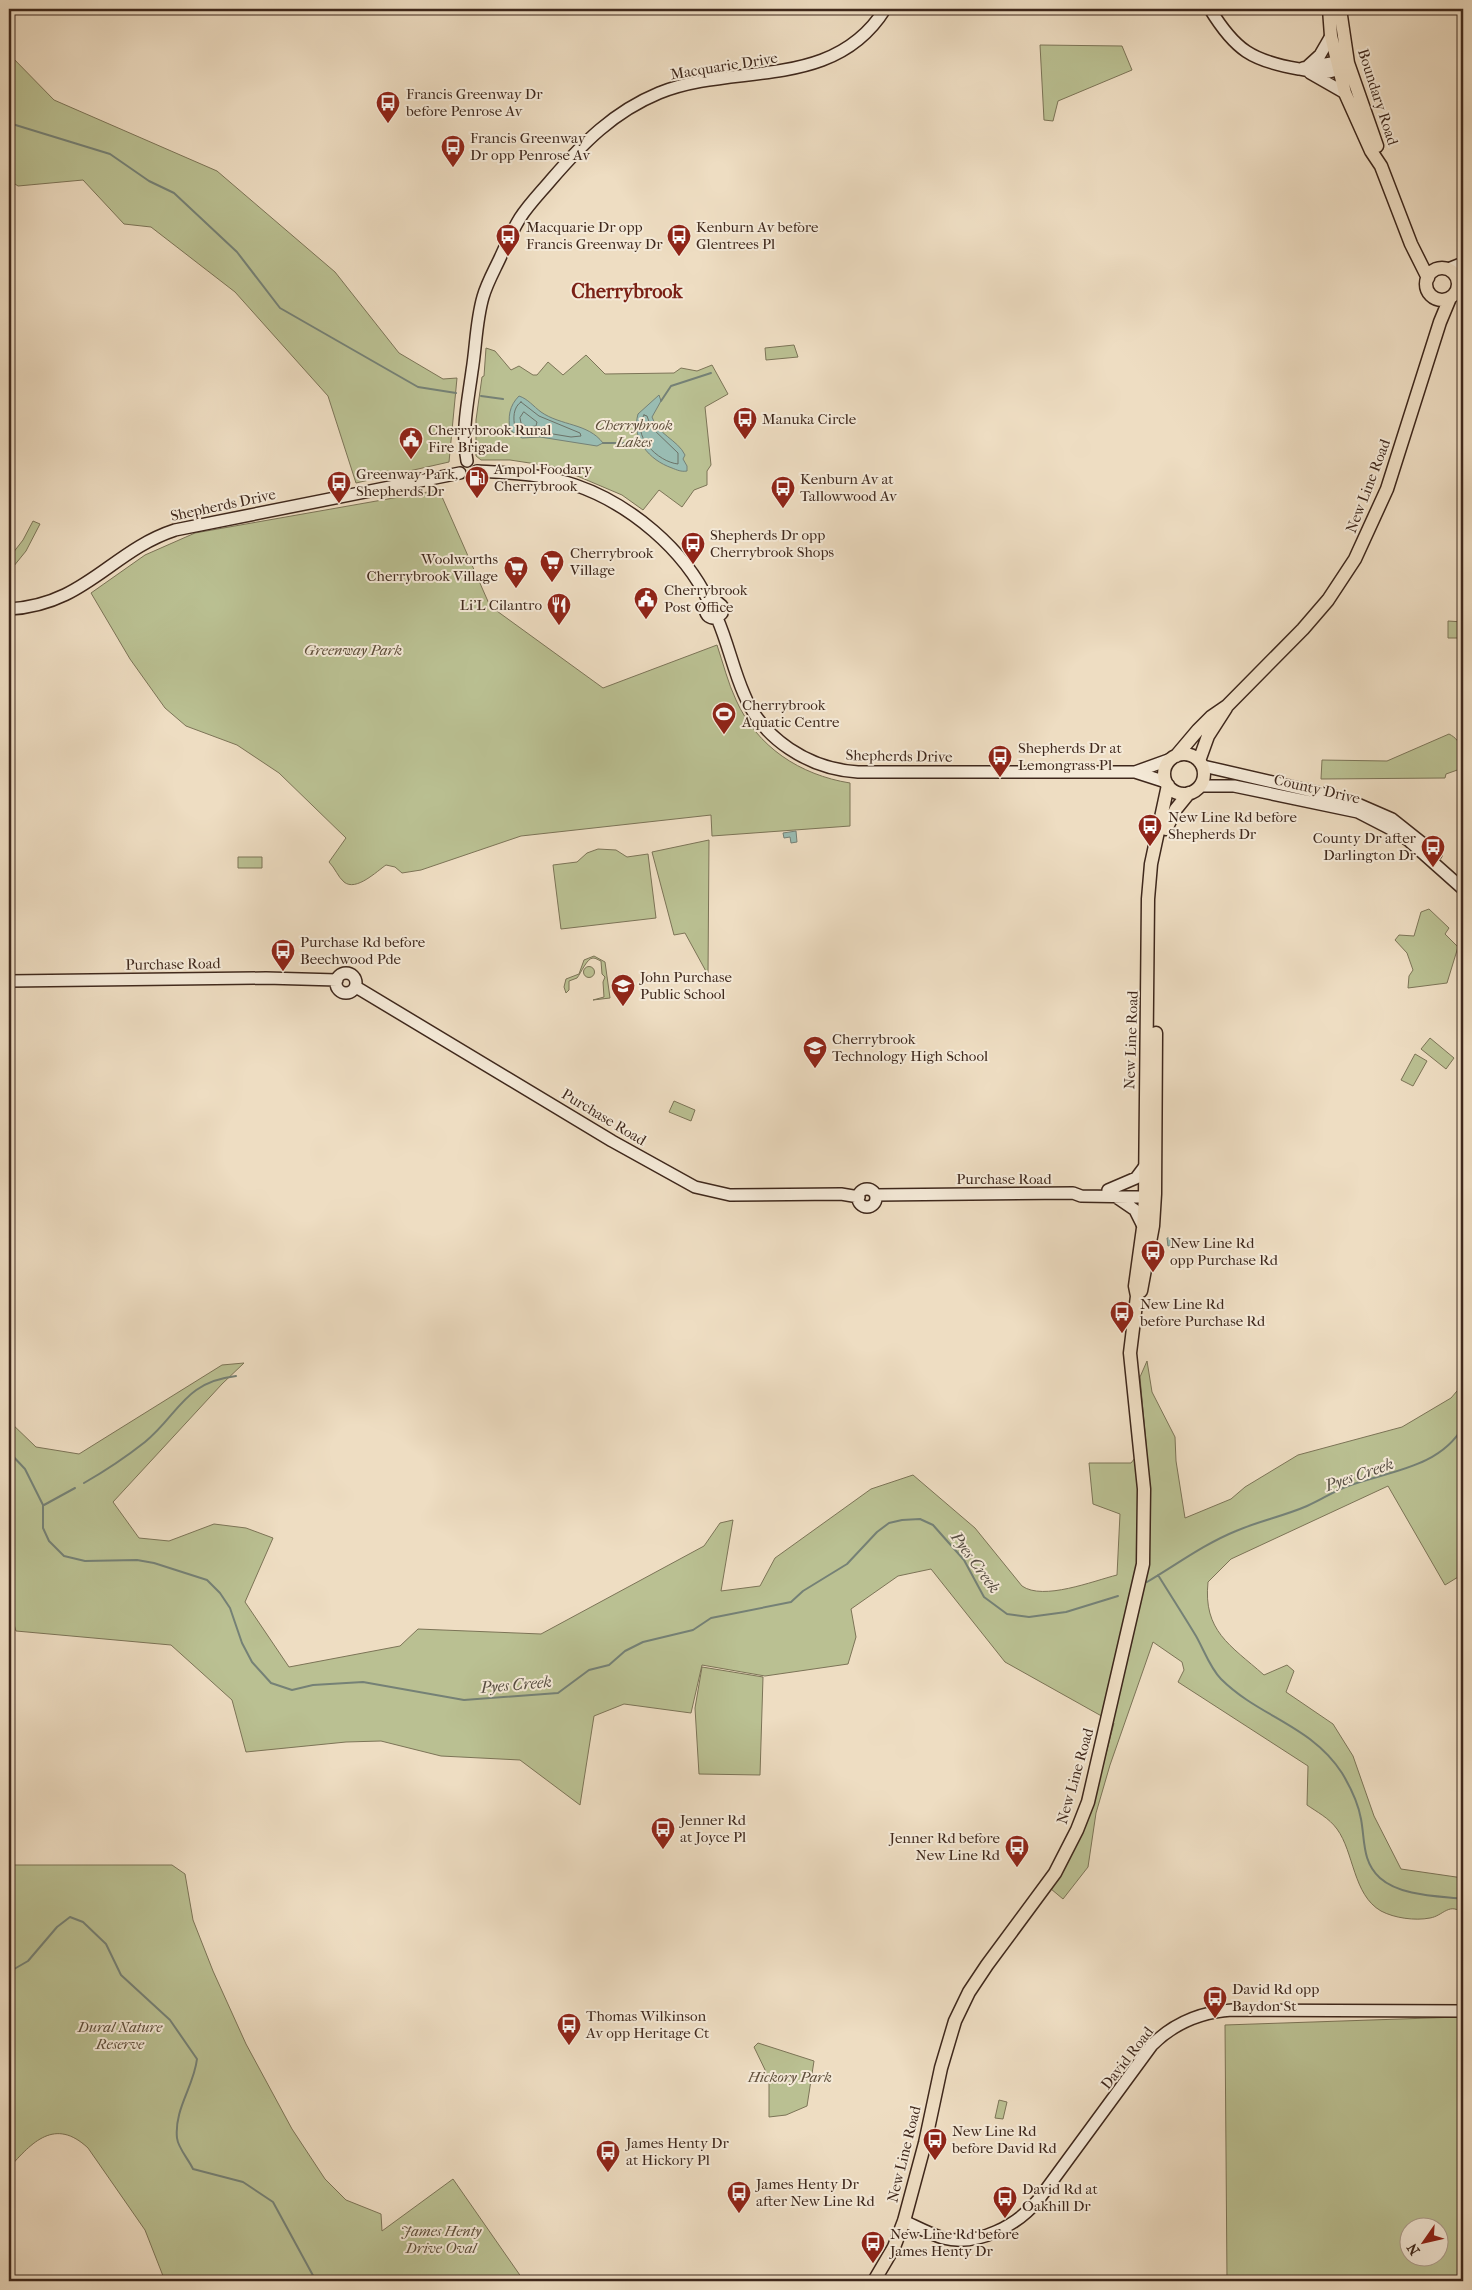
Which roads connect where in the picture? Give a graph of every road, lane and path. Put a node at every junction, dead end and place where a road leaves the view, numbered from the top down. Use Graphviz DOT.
graph roads {
  1 [pos="885,9"];
  2 [pos="1210,9"];
  3 [pos="1329,9"];
  4 [pos="1340,9"];
  5 [pos="1331,36"];
  6 [pos="1341,65"];
  7 [pos="1305,69"];
  8 [pos="1345,93"];
  9 [pos="1381,166"];
  10 [pos="1411,244"];
  11 [pos="1463,263"];
  12 [pos="1443,269"];
  13 [pos="1428,278"];
  14 [pos="1461,284"];
  15 [pos="1435,298"];
  16 [pos="1450,298"];
  17 [pos="1440,322"];
  18 [pos="467,461"];
  19 [pos="477,470"];
  20 [pos="460,473"];
  21 [pos="9,609"];
  22 [pos="1227,706"];
  23 [pos="1174,758"];
  24 [pos="1201,764"];
  25 [pos="1135,772"];
  26 [pos="1167,784"];
  27 [pos="1194,790"];
  28 [pos="1463,879"];
  29 [pos="1463,889"];
  30 [pos="9,980"];
  31 [pos="1145,1166"];
  32 [pos="1111,1193"];
  33 [pos="1148,1194"];
  34 [pos="1143,1228"];
  35 [pos="1137,1296"];
  36 [pos="1463,2011"];
  37 [pos="904,2221"];
  38 [pos="874,2281"];
  1 -- 18 [label="main road, Macquarie Drive"];
  2 -- 7 [label="main road"];
  3 -- 5 [label="main road, Boundary Road"];
  4 -- 6 [label="main road, Boundary Road"];
  5 -- 6 [label="main road, Boundary Road"];
  5 -- 7 [label="main road"];
  6 -- 7 [label="main road"];
  6 -- 8 [label="main road, Boundary Road"];
  6 -- 9 [label="main road, Boundary Road"];
  7 -- 8 [label="main road"];
  8 -- 9 [label="main road, Boundary Road"];
  9 -- 10 [label="main road, Boundary Road"];
  10 -- 12 [label="main road, Boundary Road"];
  10 -- 13 [label="main road, Boundary Road"];
  11 -- 12 [label="main road"];
  12 -- 13 [label="main road"];
  12 -- 14 [label="main road"];
  13 -- 15 [label="main road"];
  14 -- 16 [label="main road"];
  15 -- 16 [label="main road"];
  15 -- 17 [label="main road, New Line Road"];
  16 -- 17 [label="main road, New Line Road"];
  17 -- 22 [label="main road, New Line Road"];
  18 -- 19 [label="main road"];
  18 -- 20 [label="main road"];
  19 -- 20 [label="main road"];
  19 -- 25 [label="main road, Shepherds Drive"];
  20 -- 21 [label="main road, Shepherds Drive"];
  22 -- 23 [label="main road, New Line Road"];
  22 -- 24 [label="main road, New Line Road"];
  23 -- 24 [label="main road"];
  23 -- 25 [label="main road, Shepherds Drive"];
  23 -- 26 [label="main road"];
  24 -- 27 [label="main road"];
  24 -- 28 [label="main road, County Drive"];
  25 -- 26 [label="main road, Shepherds Drive"];
  26 -- 27 [label="main road"];
  26 -- 31 [label="main road, New Line Road"];
  27 -- 29 [label="main road, County Drive"];
  27 -- 33 [label="main road, New Line Road"];
  30 -- 32 [label="main road, Purchase Road"];
  31 -- 32 [label="main road"];
  31 -- 33 [label="main road, New Line Road"];
  32 -- 33 [label="main road, Purchase Road"];
  32 -- 34 [label="main road"];
  33 -- 34 [label="main road, New Line Road"];
  33 -- 35 [label="main road, New Line Road"];
  34 -- 35 [label="main road, New Line Road"];
  35 -- 37 [label="main road, New Line Road"];
  36 -- 37 [label="main road, David Road"];
  37 -- 38 [label="main road, New Line Road"];
}
